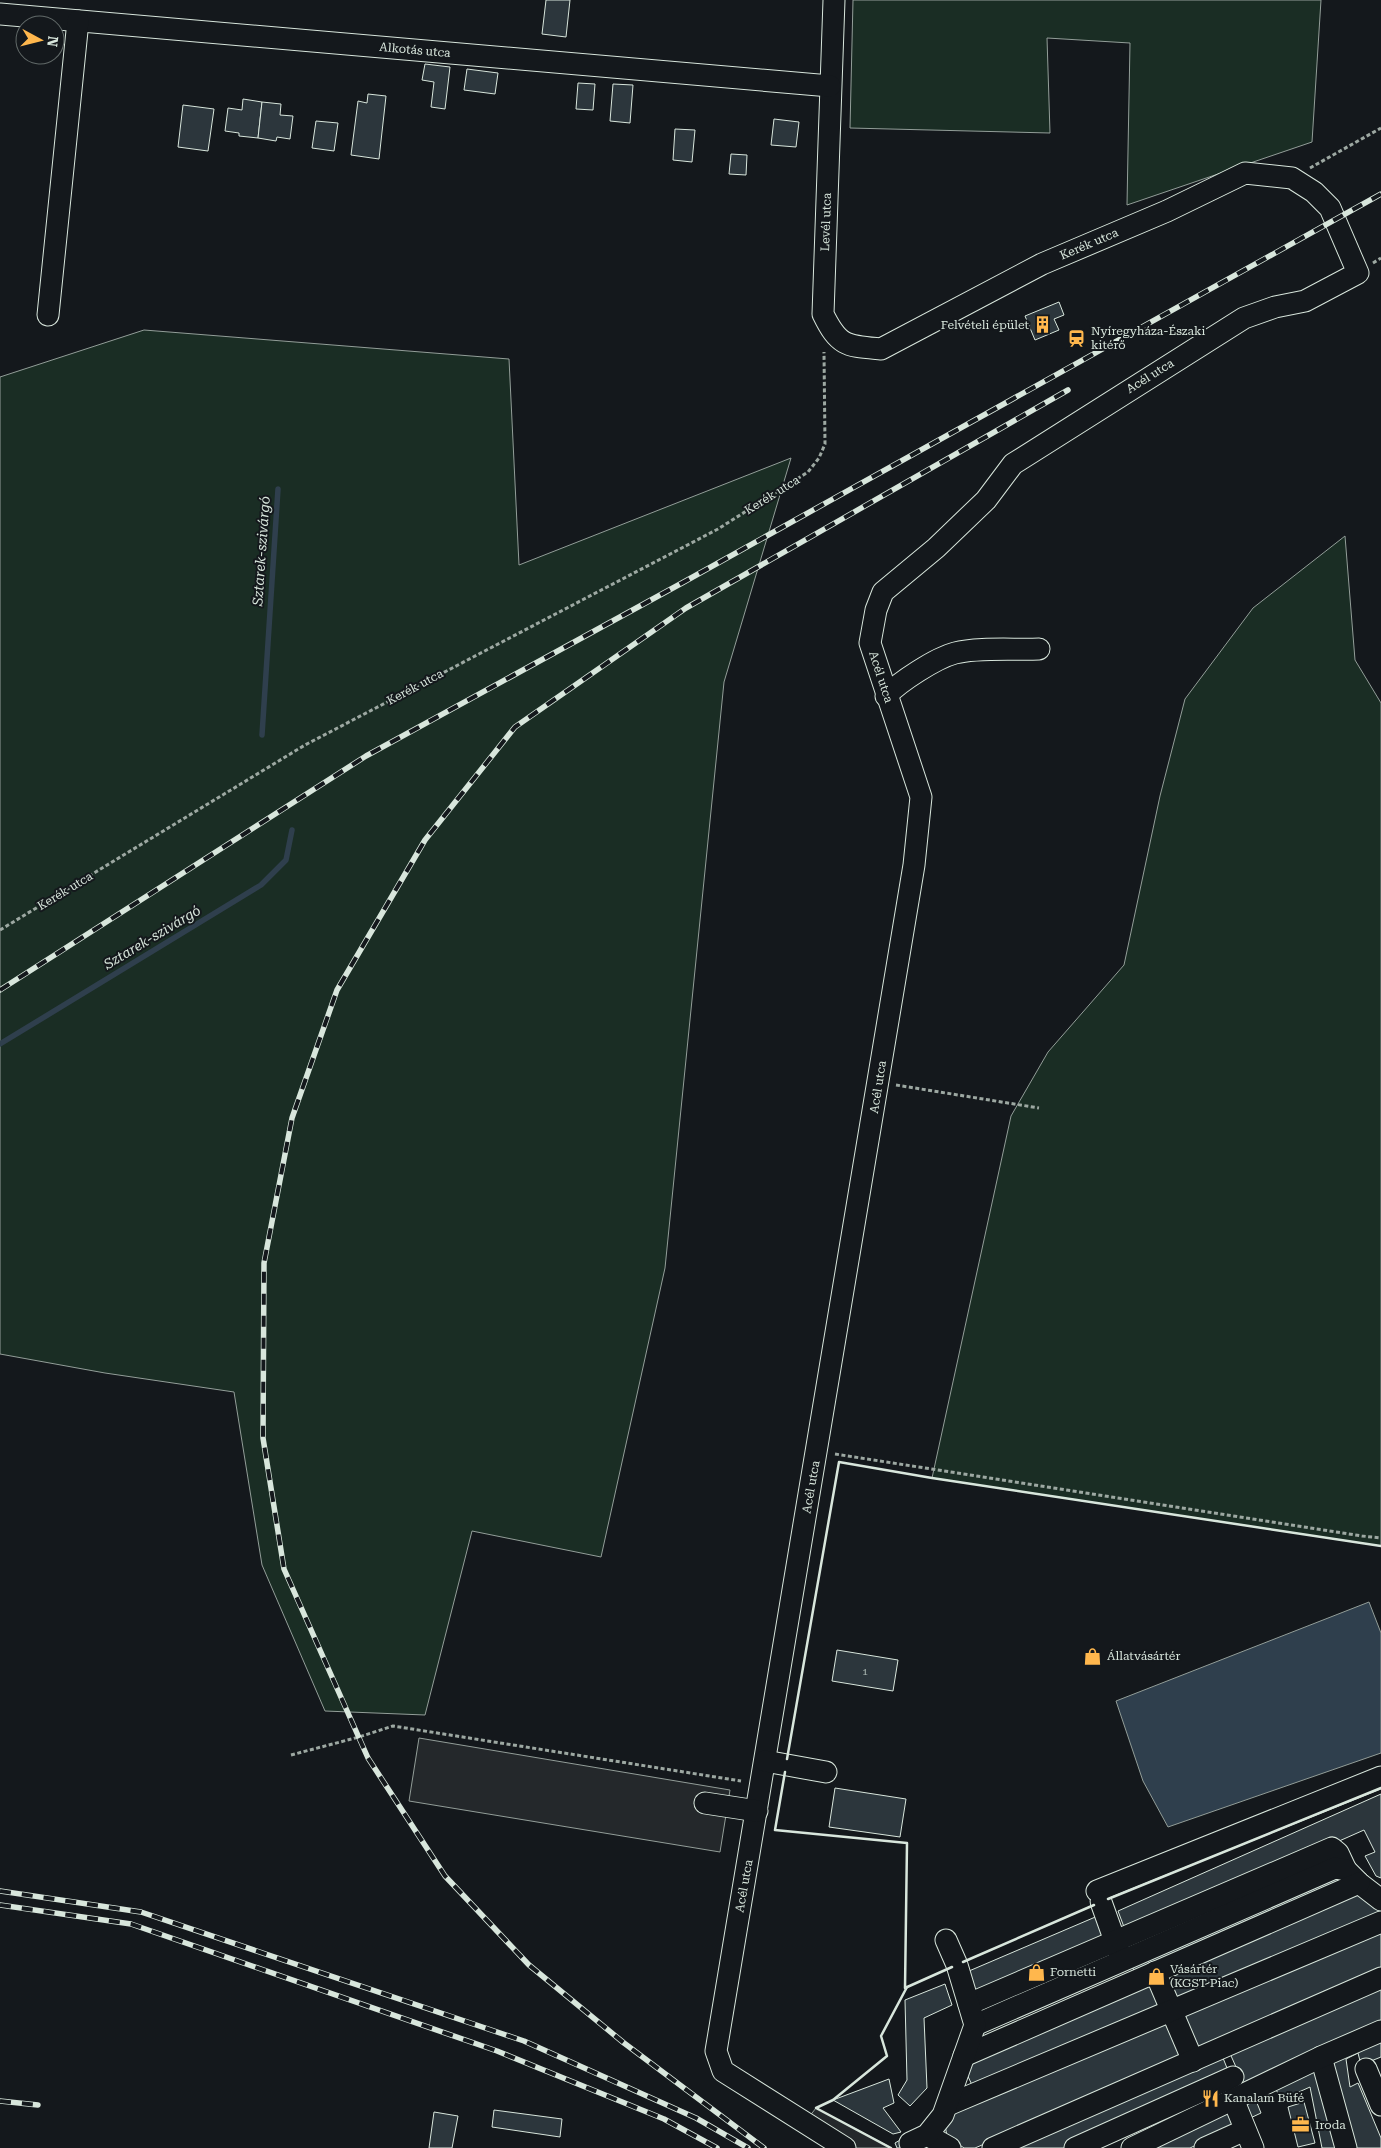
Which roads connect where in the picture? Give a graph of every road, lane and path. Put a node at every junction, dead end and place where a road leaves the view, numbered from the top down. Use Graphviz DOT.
graph roads {
  1 [pos="834,0"];
  2 [pos="6,10"];
  3 [pos="78,21"];
  4 [pos="830,86"];
  5 [pos="1381,128"];
  6 [pos="1292,178"];
  7 [pos="1358,273"];
  8 [pos="823,314"];
  9 [pos="48,316"];
  10 [pos="1039,649"];
  11 [pos="886,696"];
  12 [pos="0,930"];
  13 [pos="879,1080"];
  14 [pos="1039,1108"];
  15 [pos="817,1453"];
  16 [pos="1381,1538"];
  17 [pos="291,1755"];
  18 [pos="765,1761"];
  19 [pos="826,1772"];
  20 [pos="1381,1776"];
  21 [pos="761,1785"];
  22 [pos="705,1803"];
  23 [pos="757,1811"];
  24 [pos="1353,1877"];
  25 [pos="1381,1900"];
  26 [pos="1381,1922"];
  27 [pos="946,1940"];
  28 [pos="1119,1951"];
  29 [pos="1156,1972"];
  30 [pos="1381,1978"];
  31 [pos="1132,1983"];
  32 [pos="969,2004"];
  33 [pos="1172,2011"];
  34 [pos="975,2025"];
  35 [pos="1381,2032"];
  36 [pos="1222,2048"];
  37 [pos="964,2056"];
  38 [pos="1321,2057"];
  39 [pos="1193,2061"];
  40 [pos="1366,2068"];
  41 [pos="1236,2091"];
  42 [pos="948,2105"];
  43 [pos="1381,2105"];
  44 [pos="1249,2139"];
  45 [pos="845,2148"];
  46 [pos="950,2148"];
  47 [pos="993,2148"];
  48 [pos="1075,2148"];
  49 [pos="1132,2148"];
  50 [pos="1205,2148"];
  51 [pos="1346,2148"];
  1 -- 4 [label="street, Levél utca"];
  2 -- 3 [label="street, Alkotás utca"];
  3 -- 4 [label="street, Alkotás utca"];
  3 -- 9 [label="street"];
  4 -- 8 [label="street, Levél utca"];
  5 -- 6 [label="path"];
  6 -- 7 [label="street, Kerék utca"];
  6 -- 8 [label="street, Kerék utca"];
  7 -- 11 [label="street, Acél utca"];
  8 -- 12 [label="path, Kerék utca"];
  10 -- 11 [label="street"];
  11 -- 13 [label="street, Acél utca"];
  13 -- 14 [label="path"];
  13 -- 15 [label="street, Acél utca"];
  15 -- 16 [label="path"];
  15 -- 18 [label="street, Acél utca"];
  17 -- 21 [label="path"];
  18 -- 19 [label="street"];
  18 -- 21 [label="street, Acél utca"];
  20 -- 28 [label="street"];
  21 -- 23 [label="street, Acél utca"];
  22 -- 23 [label="street"];
  23 -- 45 [label="street, Acél utca"];
  24 -- 25 [label="street"];
  24 -- 28 [label="street"];
  24 -- 29 [label="street"];
  26 -- 33 [label="street"];
  27 -- 32 [label="street"];
  28 -- 31 [label="street"];
  28 -- 32 [label="street"];
  28 -- 34 [label="street"];
  29 -- 31 [label="street"];
  29 -- 33 [label="street"];
  30 -- 36 [label="street"];
  31 -- 37 [label="street"];
  32 -- 34 [label="street"];
  33 -- 39 [label="street"];
  33 -- 42 [label="street"];
  34 -- 37 [label="street"];
  35 -- 38 [label="street"];
  36 -- 39 [label="street"];
  36 -- 41 [label="street"];
  37 -- 42 [label="street"];
  38 -- 41 [label="street"];
  38 -- 51 [label="street"];
  39 -- 47 [label="street"];
  40 -- 43 [label="street"];
  41 -- 44 [label="street"];
  41 -- 48 [label="street"];
  41 -- 49 [label="street"];
  42 -- 46 [label="street"];
  44 -- 50 [label="street"];
}
